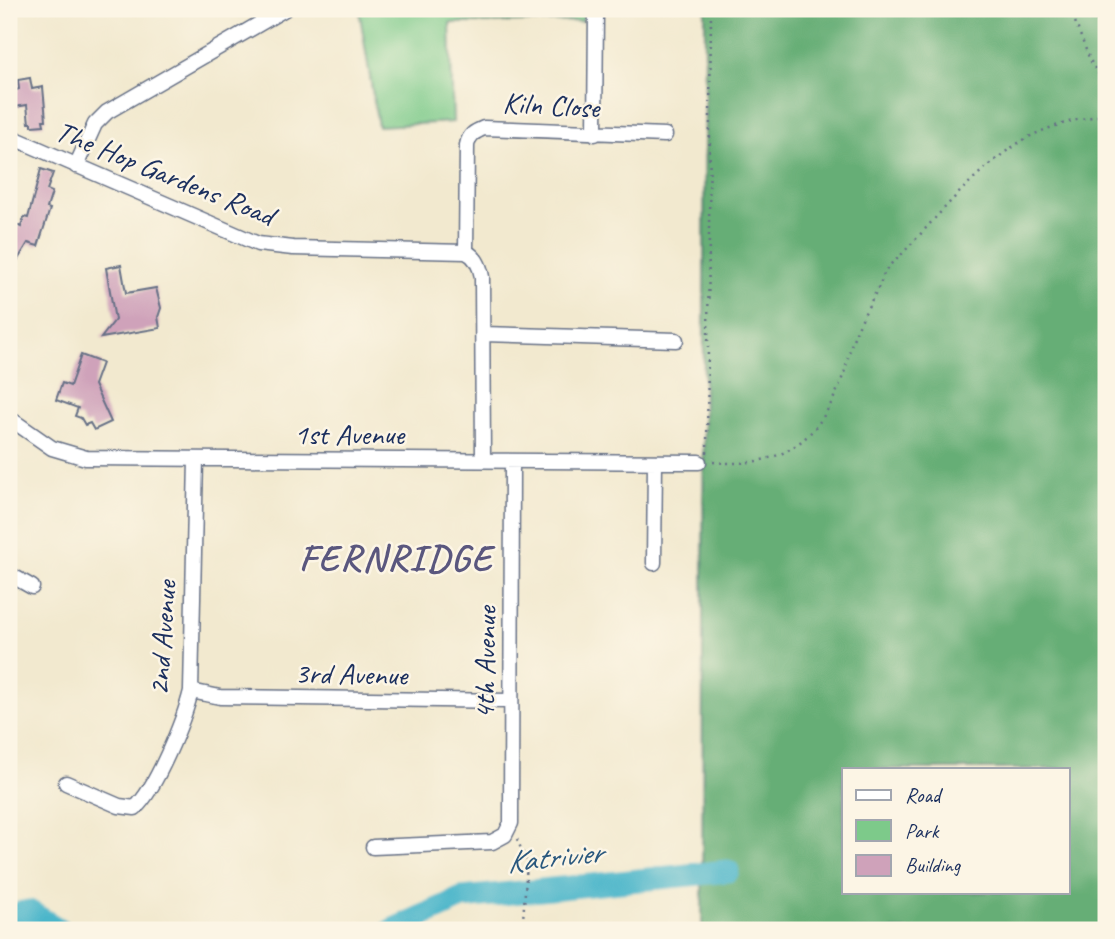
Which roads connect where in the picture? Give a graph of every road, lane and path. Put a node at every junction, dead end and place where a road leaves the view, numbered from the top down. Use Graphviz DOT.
graph roads {
  1 [pos="285,9"];
  2 [pos="596,9"];
  3 [pos="711,9"];
  4 [pos="1070,9"];
  5 [pos="1106,87"];
  6 [pos="1106,115"];
  7 [pos="595,134"];
  8 [pos="665,135"];
  9 [pos="9,136"];
  10 [pos="76,166"];
  11 [pos="466,252"];
  12 [pos="483,334"];
  13 [pos="676,341"];
  14 [pos="9,418"];
  15 [pos="195,459"];
  16 [pos="483,460"];
  17 [pos="512,461"];
  18 [pos="655,462"];
  19 [pos="699,462"];
  20 [pos="654,563"];
  21 [pos="9,574"];
  22 [pos="32,587"];
  23 [pos="191,691"];
  24 [pos="510,701"];
  25 [pos="66,783"];
  26 [pos="511,823"];
  27 [pos="373,847"];
  28 [pos="518,930"];
  1 -- 10 [label="street"];
  2 -- 7 [label="street"];
  3 -- 6 [label="path"];
  4 -- 5 [label="path"];
  7 -- 8 [label="street, Kiln Close"];
  7 -- 11 [label="street, Kiln Close"];
  9 -- 10 [label="street, The Hop Gardens Road"];
  10 -- 11 [label="street, The Hop Gardens Road"];
  11 -- 12 [label="street"];
  12 -- 13 [label="street"];
  12 -- 16 [label="street"];
  14 -- 15 [label="street, 1st Avenue"];
  15 -- 16 [label="street, 1st Avenue"];
  15 -- 23 [label="street, 2nd Avenue"];
  16 -- 17 [label="street, 1st Avenue"];
  17 -- 18 [label="street, 1st Avenue"];
  17 -- 24 [label="street, 4th Avenue"];
  18 -- 19 [label="street, 1st Avenue"];
  18 -- 20 [label="street"];
  21 -- 22 [label="street"];
  23 -- 24 [label="street, 3rd Avenue"];
  23 -- 25 [label="street, 2nd Avenue"];
  24 -- 26 [label="street, 4th Avenue"];
  26 -- 27 [label="street"];
  26 -- 28 [label="path"];
}
